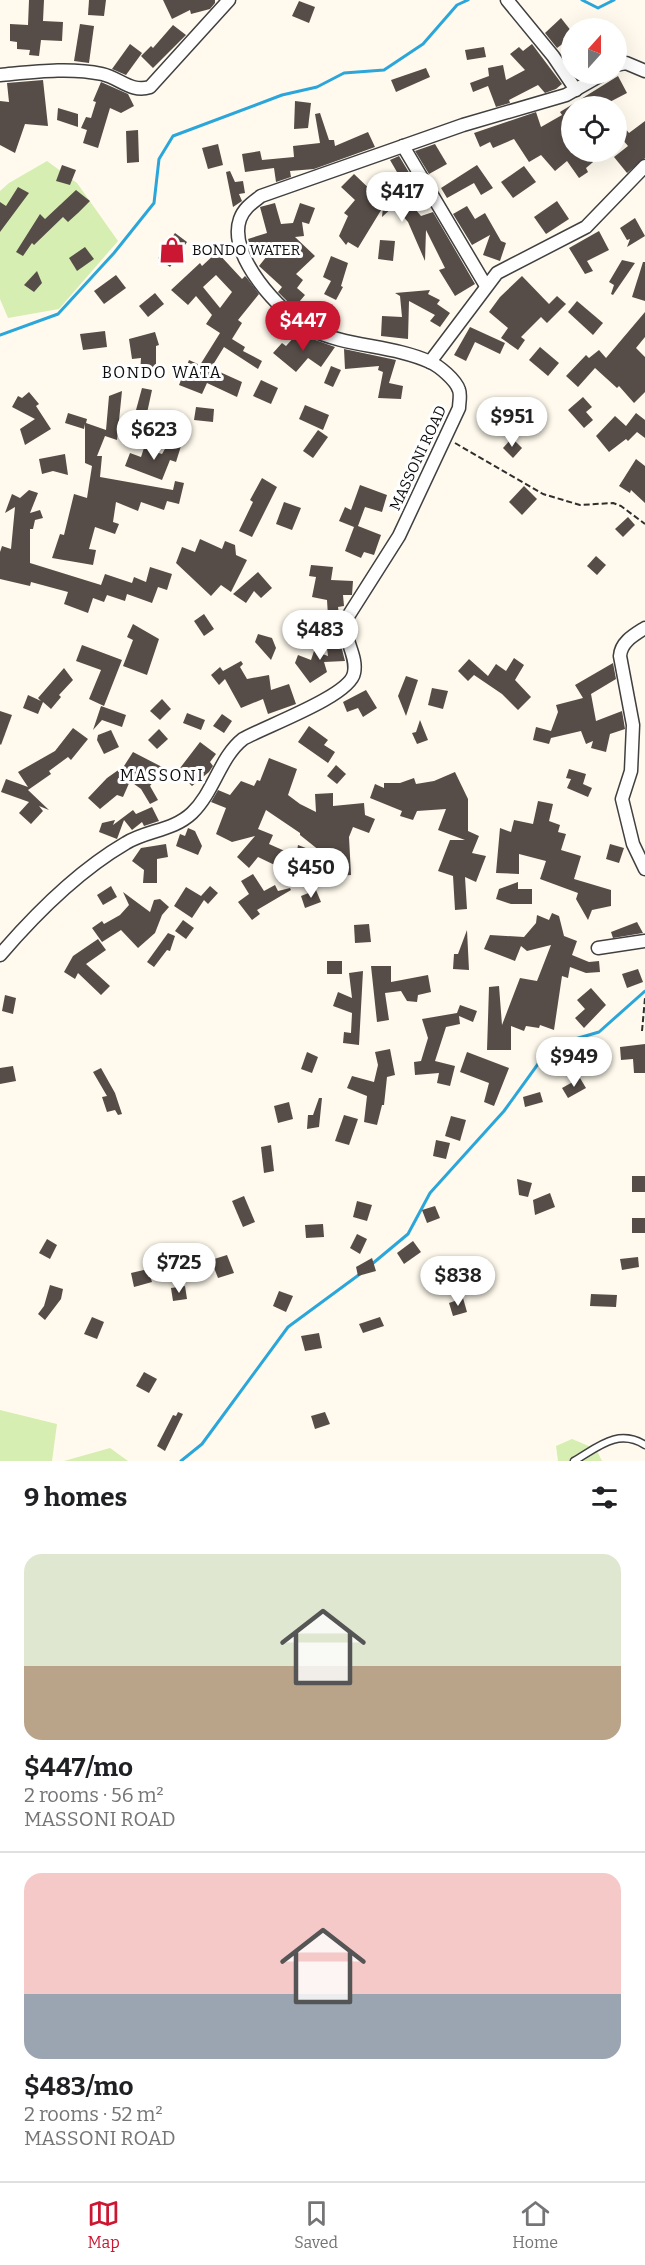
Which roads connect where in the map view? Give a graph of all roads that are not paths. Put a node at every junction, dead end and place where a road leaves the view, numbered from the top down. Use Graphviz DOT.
graph roads {
  1 [pos="229,0"];
  2 [pos="507,0"];
  3 [pos="627,63"];
  4 [pos="645,71"];
  5 [pos="0,75"];
  6 [pos="586,84"];
  7 [pos="576,90"];
  8 [pos="403,146"];
  9 [pos="645,166"];
  10 [pos="486,285"];
  11 [pos="430,362"];
  12 [pos="645,628"];
  13 [pos="645,869"];
  14 [pos="645,941"];
  15 [pos="598,948"];
  16 [pos="0,955"];
  17 [pos="645,1445"];
  18 [pos="574,1461"];
  1 -- 5 [label="street"];
  2 -- 7 [label="street"];
  3 -- 4 [label="street"];
  6 -- 7 [label="street, MASSONI ROAD"];
  7 -- 8 [label="street, MASSONI ROAD"];
  8 -- 10 [label="street"];
  8 -- 11 [label="street, MASSONI ROAD"];
  9 -- 10 [label="street"];
  10 -- 11 [label="street"];
  11 -- 16 [label="street, MASSONI ROAD"];
  12 -- 13 [label="street"];
  14 -- 15 [label="street"];
  17 -- 18 [label="lane"];
}
